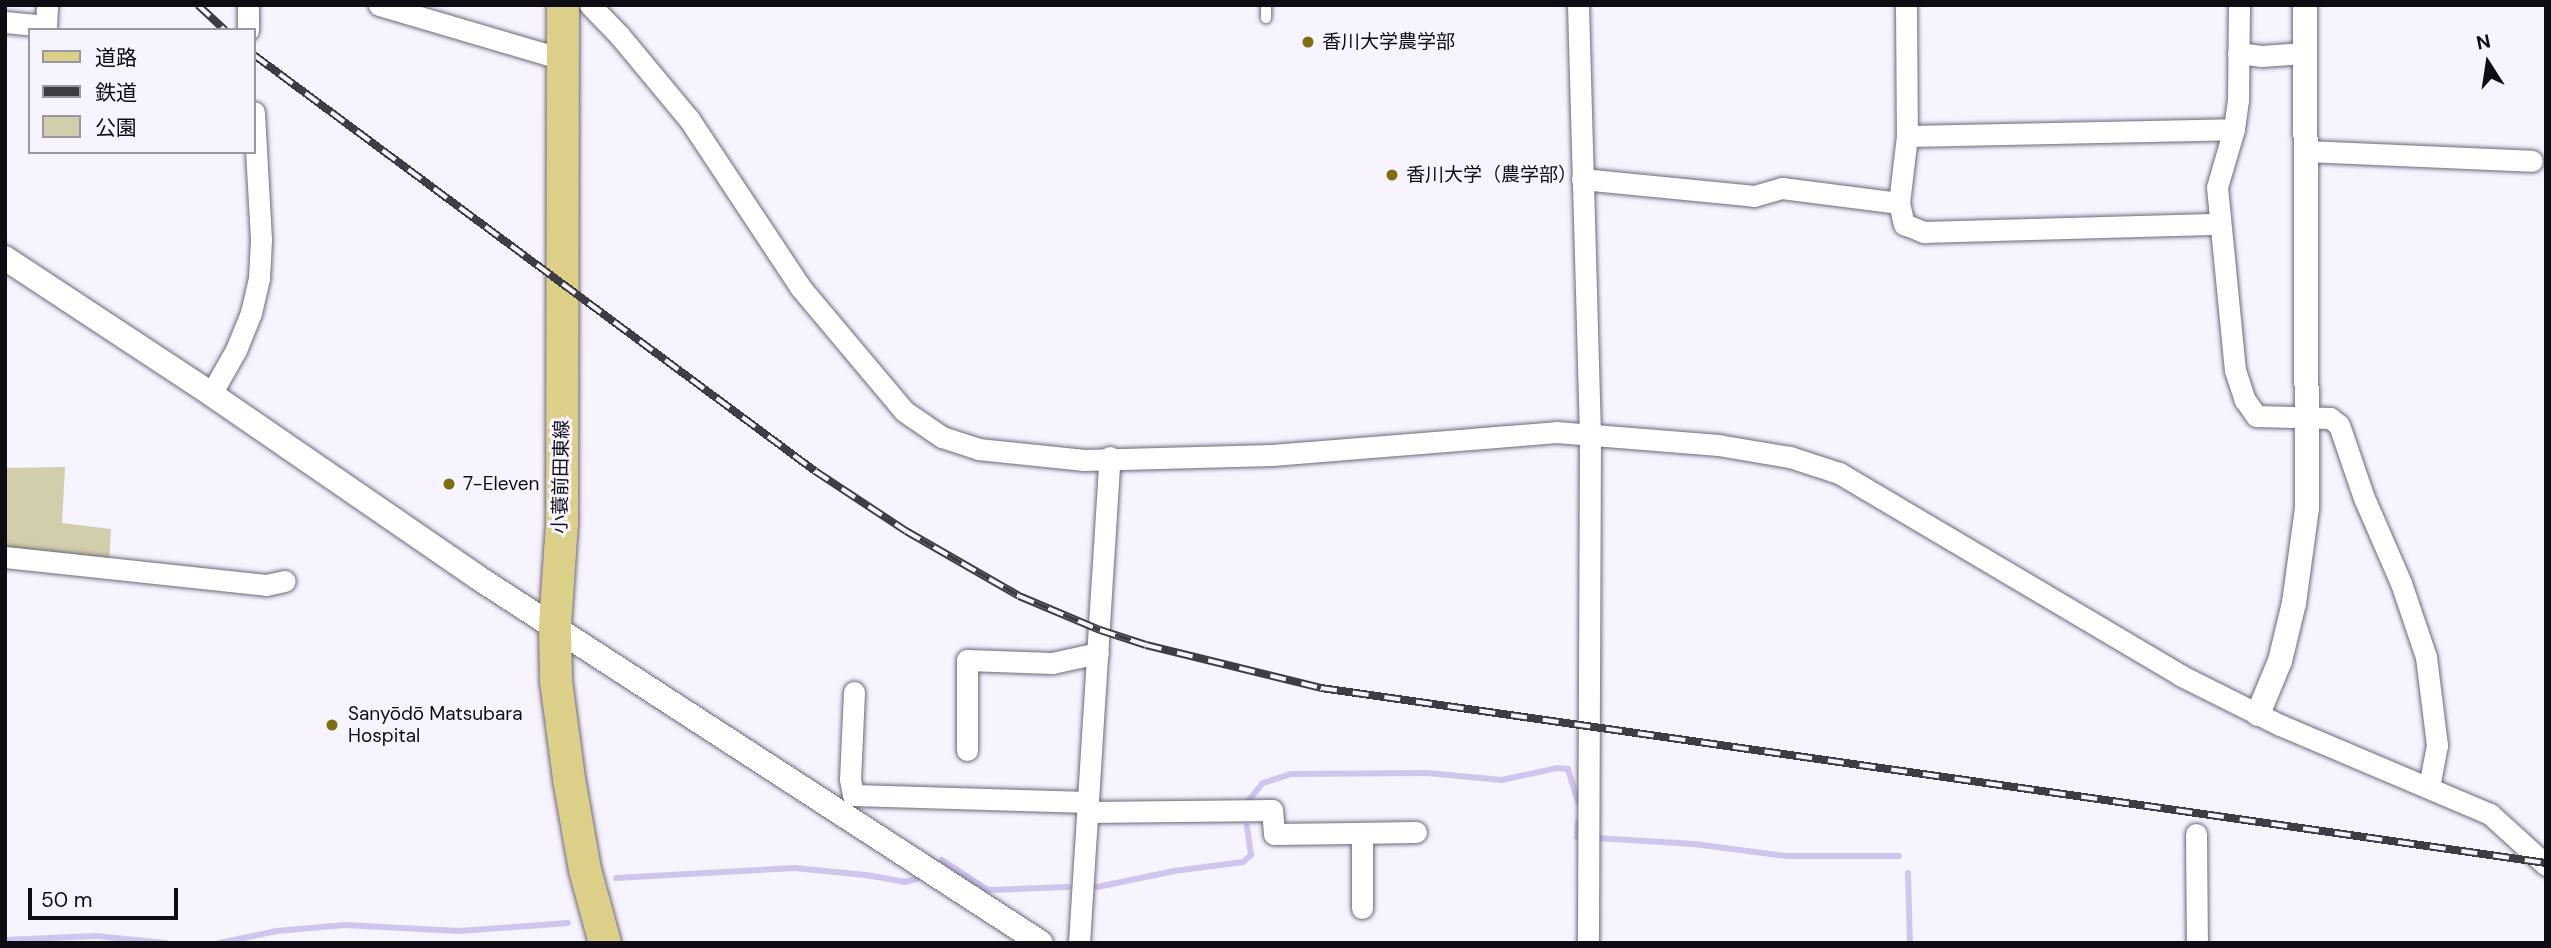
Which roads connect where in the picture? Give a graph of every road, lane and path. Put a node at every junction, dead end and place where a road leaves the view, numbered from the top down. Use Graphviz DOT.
graph roads {
  1 [pos="47,5"];
  2 [pos="248,5"];
  3 [pos="379,5"];
  4 [pos="563,5"];
  5 [pos="590,5"];
  6 [pos="1266,5"];
  7 [pos="1578,5"];
  8 [pos="1906,5"];
  9 [pos="2239,5"];
  10 [pos="2305,5"];
  11 [pos="1266,18"];
  12 [pos="5,22"];
  13 [pos="248,28"];
  14 [pos="2238,53"];
  15 [pos="2305,53"];
  16 [pos="563,59"];
  17 [pos="2234,129"];
  18 [pos="1907,136"];
  19 [pos="256,148"];
  20 [pos="2305,150"];
  21 [pos="2532,161"];
  22 [pos="1582,179"];
  23 [pos="1899,203"];
  24 [pos="2219,224"];
  25 [pos="5,258"];
  26 [pos="211,394"];
  27 [pos="2304,417"];
  28 [pos="1590,435"];
  29 [pos="1110,457"];
  30 [pos="5,557"];
  31 [pos="285,581"];
  32 [pos="555,627"];
  33 [pos="1098,653"];
  34 [pos="854,692"];
  35 [pos="2258,714"];
  36 [pos="967,750"];
  37 [pos="2429,787"];
  38 [pos="849,805"];
  39 [pos="1088,807"];
  40 [pos="1416,832"];
  41 [pos="1362,833"];
  42 [pos="2196,834"];
  43 [pos="2546,865"];
  44 [pos="1362,908"];
  45 [pos="605,943"];
  46 [pos="1041,943"];
  47 [pos="1079,943"];
  48 [pos="1588,943"];
  49 [pos="2197,943"];
  1 -- 12 [label="street"];
  2 -- 13 [label="street"];
  3 -- 16 [label="street"];
  4 -- 16 [label="main road, 小蓑前田東線"];
  5 -- 29 [label="street"];
  6 -- 11 [label="lane"];
  7 -- 22 [label="street"];
  8 -- 18 [label="street"];
  9 -- 14 [label="street"];
  10 -- 15 [label="street"];
  14 -- 15 [label="street"];
  14 -- 17 [label="street"];
  15 -- 20 [label="street"];
  16 -- 32 [label="main road, 小蓑前田東線"];
  17 -- 18 [label="street"];
  17 -- 24 [label="street"];
  18 -- 23 [label="street"];
  19 -- 26 [label="street"];
  20 -- 21 [label="street"];
  20 -- 27 [label="street"];
  22 -- 23 [label="street"];
  22 -- 28 [label="street"];
  23 -- 24 [label="street"];
  24 -- 27 [label="street"];
  25 -- 26 [label="street"];
  26 -- 32 [label="street"];
  27 -- 35 [label="street"];
  27 -- 37 [label="street"];
  28 -- 29 [label="street"];
  28 -- 35 [label="street"];
  28 -- 48 [label="street"];
  29 -- 33 [label="street"];
  30 -- 31 [label="street"];
  32 -- 38 [label="street"];
  32 -- 45 [label="main road, 小蓑前田東線"];
  33 -- 36 [label="street"];
  33 -- 39 [label="street"];
  34 -- 38 [label="street"];
  35 -- 37 [label="street"];
  37 -- 43 [label="street"];
  38 -- 39 [label="street"];
  38 -- 46 [label="street"];
  39 -- 41 [label="street"];
  39 -- 47 [label="street"];
  40 -- 41 [label="street"];
  41 -- 44 [label="street"];
  42 -- 49 [label="street"];
}
